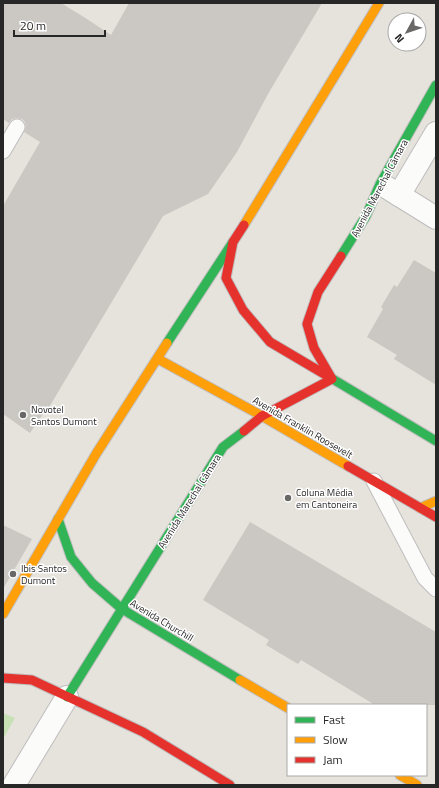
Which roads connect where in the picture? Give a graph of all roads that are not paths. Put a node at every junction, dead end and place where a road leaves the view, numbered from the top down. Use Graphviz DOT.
graph roads {
  1 [pos="379,3"];
  2 [pos="436,85"];
  3 [pos="17,127"];
  4 [pos="436,133"];
  5 [pos="3,151"];
  6 [pos="380,184"];
  7 [pos="399,195"];
  8 [pos="436,218"];
  9 [pos="233,242"];
  10 [pos="158,359"];
  11 [pos="332,379"];
  12 [pos="262,416"];
  13 [pos="436,441"];
  14 [pos="374,481"];
  15 [pos="436,501"];
  16 [pos="420,508"];
  17 [pos="436,517"];
  18 [pos="58,519"];
  19 [pos="436,589"];
  20 [pos="122,609"];
  21 [pos="3,614"];
  22 [pos="3,678"];
  23 [pos="67,698"];
  24 [pos="287,707"];
  25 [pos="402,776"];
  26 [pos="14,785"];
  27 [pos="230,785"];
  28 [pos="417,785"];
  1 -- 9 [label="street"];
  2 -- 6 [label="street, Avenida Marechal Câmara"];
  3 -- 5 [label="lane"];
  4 -- 7 [label="street, Avenida Marechal Câmara"];
  6 -- 7 [label="street"];
  6 -- 11 [label="street, Avenida Marechal Câmara"];
  7 -- 8 [label="street"];
  9 -- 10 [label="street"];
  9 -- 11 [label="street"];
  10 -- 12 [label="street, Avenida Franklin Roosevelt"];
  10 -- 18 [label="street"];
  11 -- 12 [label="street, Avenida Marechal Câmara"];
  11 -- 13 [label="street"];
  12 -- 14 [label="street, Avenida Franklin Roosevelt"];
  12 -- 20 [label="street, Avenida Marechal Câmara"];
  14 -- 16 [label="street, Avenida Franklin Roosevelt"];
  14 -- 19 [label="lane"];
  15 -- 16 [label="street"];
  16 -- 17 [label="street, Avenida Franklin Roosevelt"];
  18 -- 20 [label="street, Avenida Churchill"];
  18 -- 21 [label="street"];
  20 -- 23 [label="street, Avenida Marechal Câmara"];
  20 -- 24 [label="street, Avenida Churchill"];
  22 -- 23 [label="street"];
  23 -- 26 [label="street, Avenida Marechal Câmara"];
  23 -- 27 [label="street"];
  25 -- 28 [label="street"];
}
